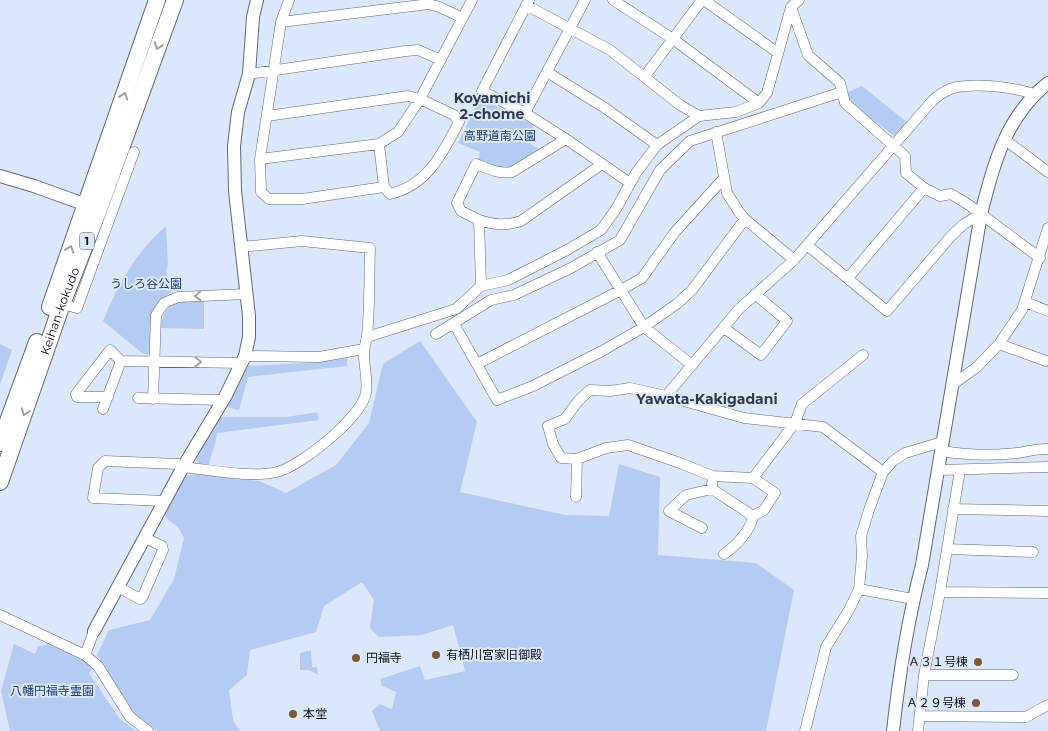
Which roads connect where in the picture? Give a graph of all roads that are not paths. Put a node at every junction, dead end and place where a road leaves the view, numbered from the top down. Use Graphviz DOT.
graph roads {
  1 [pos="157,0"];
  2 [pos="175,0"];
  3 [pos="258,0"];
  4 [pos="289,0"];
  5 [pos="472,0"];
  6 [pos="585,0"];
  7 [pos="613,0"];
  8 [pos="703,0"];
  9 [pos="528,2"];
  10 [pos="793,2"];
  11 [pos="463,18"];
  12 [pos="281,22"];
  13 [pos="570,28"];
  14 [pos="673,39"];
  15 [pos="778,53"];
  16 [pos="441,60"];
  17 [pos="273,71"];
  18 [pos="547,72"];
  19 [pos="249,74"];
  20 [pos="645,76"];
  21 [pos="1048,83"];
  22 [pos="842,92"];
  23 [pos="1034,94"];
  24 [pos="420,99"];
  25 [pos="759,103"];
  26 [pos="525,113"];
  27 [pos="266,116"];
  28 [pos="699,116"];
  29 [pos="716,132"];
  30 [pos="566,138"];
  31 [pos="1004,140"];
  32 [pos="379,144"];
  33 [pos="657,145"];
  34 [pos="894,145"];
  35 [pos="134,152"];
  36 [pos="260,159"];
  37 [pos="602,164"];
  38 [pos="1048,172"];
  39 [pos="0,176"];
  40 [pos="724,178"];
  41 [pos="630,183"];
  42 [pos="384,187"];
  43 [pos="924,188"];
  44 [pos="92,207"];
  45 [pos="981,214"];
  46 [pos="745,219"];
  47 [pos="479,220"];
  48 [pos="1048,228"];
  49 [pos="807,245"];
  50 [pos="241,247"];
  51 [pos="597,252"];
  52 [pos="1040,258"];
  53 [pos="794,260"];
  54 [pos="848,278"];
  55 [pos="481,286"];
  56 [pos="621,290"];
  57 [pos="247,294"];
  58 [pos="755,294"];
  59 [pos="1025,302"];
  60 [pos="62,304"];
  61 [pos="1048,311"];
  62 [pos="454,324"];
  63 [pos="644,327"];
  64 [pos="724,328"];
  65 [pos="436,334"];
  66 [pos="367,336"];
  67 [pos="999,344"];
  68 [pos="364,349"];
  69 [pos="864,354"];
  70 [pos="244,360"];
  71 [pos="121,361"];
  72 [pos="1046,361"];
  73 [pos="154,362"];
  74 [pos="477,364"];
  75 [pos="692,365"];
  76 [pos="952,385"];
  77 [pos="666,396"];
  78 [pos="108,397"];
  79 [pos="138,398"];
  80 [pos="153,398"];
  81 [pos="223,400"];
  82 [pos="103,409"];
  83 [pos="795,423"];
  84 [pos="0,443"];
  85 [pos="942,447"];
  86 [pos="1048,448"];
  87 [pos="578,459"];
  88 [pos="182,467"];
  89 [pos="1048,467"];
  90 [pos="938,470"];
  91 [pos="960,470"];
  92 [pos="883,472"];
  93 [pos="712,476"];
  94 [pos="753,478"];
  95 [pos="0,482"];
  96 [pos="712,489"];
  97 [pos="576,497"];
  98 [pos="165,501"];
  99 [pos="953,509"];
  100 [pos="1048,511"];
  101 [pos="753,516"];
  102 [pos="702,528"];
  103 [pos="146,538"];
  104 [pos="947,550"];
  105 [pos="1033,552"];
  106 [pos="724,554"];
  107 [pos="118,587"];
  108 [pos="859,589"];
  109 [pos="940,592"];
  110 [pos="1048,593"];
  111 [pos="913,599"];
  112 [pos="0,616"];
  113 [pos="94,631"];
  114 [pos="85,655"];
  115 [pos="924,675"];
  116 [pos="1014,675"];
  117 [pos="1048,706"];
  118 [pos="920,716"];
  119 [pos="148,731"];
  120 [pos="805,731"];
  121 [pos="893,731"];
  122 [pos="918,731"];
  44 -- 1 [label="highway, Keihan-kokudo / 1, one-way"];
  2 -- 44 [label="highway, Keihan-kokudo / 1, one-way"];
  3 -- 19 [label="street"];
  4 -- 12 [label="street"];
  5 -- 11 [label="street"];
  6 -- 13 [label="street"];
  7 -- 14 [label="street"];
  8 -- 14 [label="street"];
  8 -- 15 [label="street"];
  9 -- 13 [label="street"];
  9 -- 26 [label="street"];
  10 -- 15 [label="street"];
  10 -- 22 [label="street"];
  11 -- 12 [label="street"];
  11 -- 16 [label="street"];
  12 -- 17 [label="street"];
  13 -- 18 [label="street"];
  13 -- 20 [label="street"];
  14 -- 20 [label="street"];
  14 -- 25 [label="street"];
  15 -- 25 [label="street"];
  16 -- 17 [label="street"];
  16 -- 24 [label="street"];
  17 -- 19 [label="street"];
  17 -- 27 [label="street"];
  18 -- 26 [label="street"];
  18 -- 33 [label="street"];
  19 -- 50 [label="street"];
  20 -- 28 [label="street"];
  21 -- 23 [label="street"];
  22 -- 29 [label="street"];
  22 -- 34 [label="street"];
  23 -- 31 [label="street"];
  23 -- 34 [label="street"];
  24 -- 27 [label="street"];
  24 -- 32 [label="street"];
  24 -- 42 [label="street"];
  25 -- 28 [label="street"];
  26 -- 30 [label="street"];
  27 -- 36 [label="street"];
  28 -- 33 [label="street"];
  29 -- 40 [label="street"];
  29 -- 51 [label="street"];
  30 -- 37 [label="street"];
  30 -- 47 [label="street"];
  31 -- 38 [label="street"];
  31 -- 45 [label="street"];
  32 -- 36 [label="street"];
  32 -- 42 [label="street"];
  33 -- 41 [label="street"];
  34 -- 43 [label="street"];
  34 -- 49 [label="street"];
  35 -- 60 [label="street"];
  36 -- 42 [label="street"];
  37 -- 41 [label="street"];
  37 -- 47 [label="street"];
  39 -- 44 [label="street"];
  40 -- 46 [label="street"];
  40 -- 56 [label="street"];
  41 -- 55 [label="street"];
  43 -- 45 [label="street"];
  43 -- 54 [label="street"];
  44 -- 60 [label="highway, Keihan-kokudo / 1"];
  84 -- 44 [label="highway, Keihan-kokudo / 1, one-way"];
  45 -- 52 [label="street"];
  45 -- 54 [label="street"];
  45 -- 76 [label="street"];
  46 -- 53 [label="street"];
  46 -- 63 [label="street"];
  47 -- 55 [label="street"];
  48 -- 52 [label="street"];
  49 -- 53 [label="street"];
  49 -- 54 [label="street"];
  50 -- 57 [label="street"];
  50 -- 66 [label="street"];
  51 -- 56 [label="street"];
  51 -- 62 [label="street"];
  52 -- 59 [label="street"];
  53 -- 58 [label="street"];
  55 -- 66 [label="street"];
  56 -- 63 [label="street"];
  56 -- 74 [label="street"];
  57 -- 70 [label="street"];
  57 -- 73 [label="street, one-way"];
  58 -- 64 [label="street"];
  58 -- 64 [label="street"];
  59 -- 61 [label="street"];
  59 -- 67 [label="street"];
  60 -- 95 [label="highway, Keihan-kokudo / 1, one-way"];
  62 -- 65 [label="street"];
  62 -- 74 [label="street"];
  63 -- 74 [label="street"];
  63 -- 75 [label="street"];
  64 -- 75 [label="street"];
  66 -- 68 [label="street"];
  67 -- 72 [label="street"];
  67 -- 76 [label="street"];
  68 -- 70 [label="street"];
  68 -- 88 [label="street"];
  69 -- 83 [label="street"];
  73 -- 70 [label="street, one-way"];
  70 -- 81 [label="street"];
  71 -- 73 [label="street"];
  71 -- 78 [label="street"];
  71 -- 78 [label="street"];
  73 -- 80 [label="street"];
  75 -- 77 [label="street"];
  76 -- 85 [label="street"];
  77 -- 83 [label="street"];
  77 -- 87 [label="street"];
  78 -- 82 [label="street"];
  79 -- 80 [label="street"];
  80 -- 81 [label="street"];
  81 -- 88 [label="street"];
  83 -- 92 [label="street"];
  83 -- 94 [label="street"];
  85 -- 86 [label="street"];
  85 -- 90 [label="street"];
  85 -- 92 [label="street"];
  87 -- 93 [label="street"];
  87 -- 97 [label="street"];
  88 -- 98 [label="street"];
  88 -- 98 [label="street"];
  89 -- 91 [label="street"];
  90 -- 91 [label="street"];
  90 -- 111 [label="street"];
  91 -- 99 [label="street"];
  92 -- 108 [label="street"];
  93 -- 94 [label="street"];
  93 -- 96 [label="street"];
  94 -- 101 [label="street"];
  96 -- 101 [label="street"];
  96 -- 102 [label="street"];
  98 -- 103 [label="street"];
  99 -- 100 [label="street"];
  99 -- 104 [label="street"];
  101 -- 106 [label="street"];
  103 -- 107 [label="street"];
  103 -- 107 [label="street"];
  104 -- 105 [label="street"];
  104 -- 109 [label="street"];
  107 -- 113 [label="street"];
  108 -- 111 [label="street"];
  108 -- 120 [label="street"];
  109 -- 110 [label="street"];
  109 -- 115 [label="street"];
  111 -- 121 [label="street"];
  112 -- 114 [label="street"];
  113 -- 114 [label="street"];
  114 -- 119 [label="street"];
  115 -- 116 [label="street"];
  115 -- 118 [label="street"];
  117 -- 118 [label="street"];
  118 -- 122 [label="street"];
}
